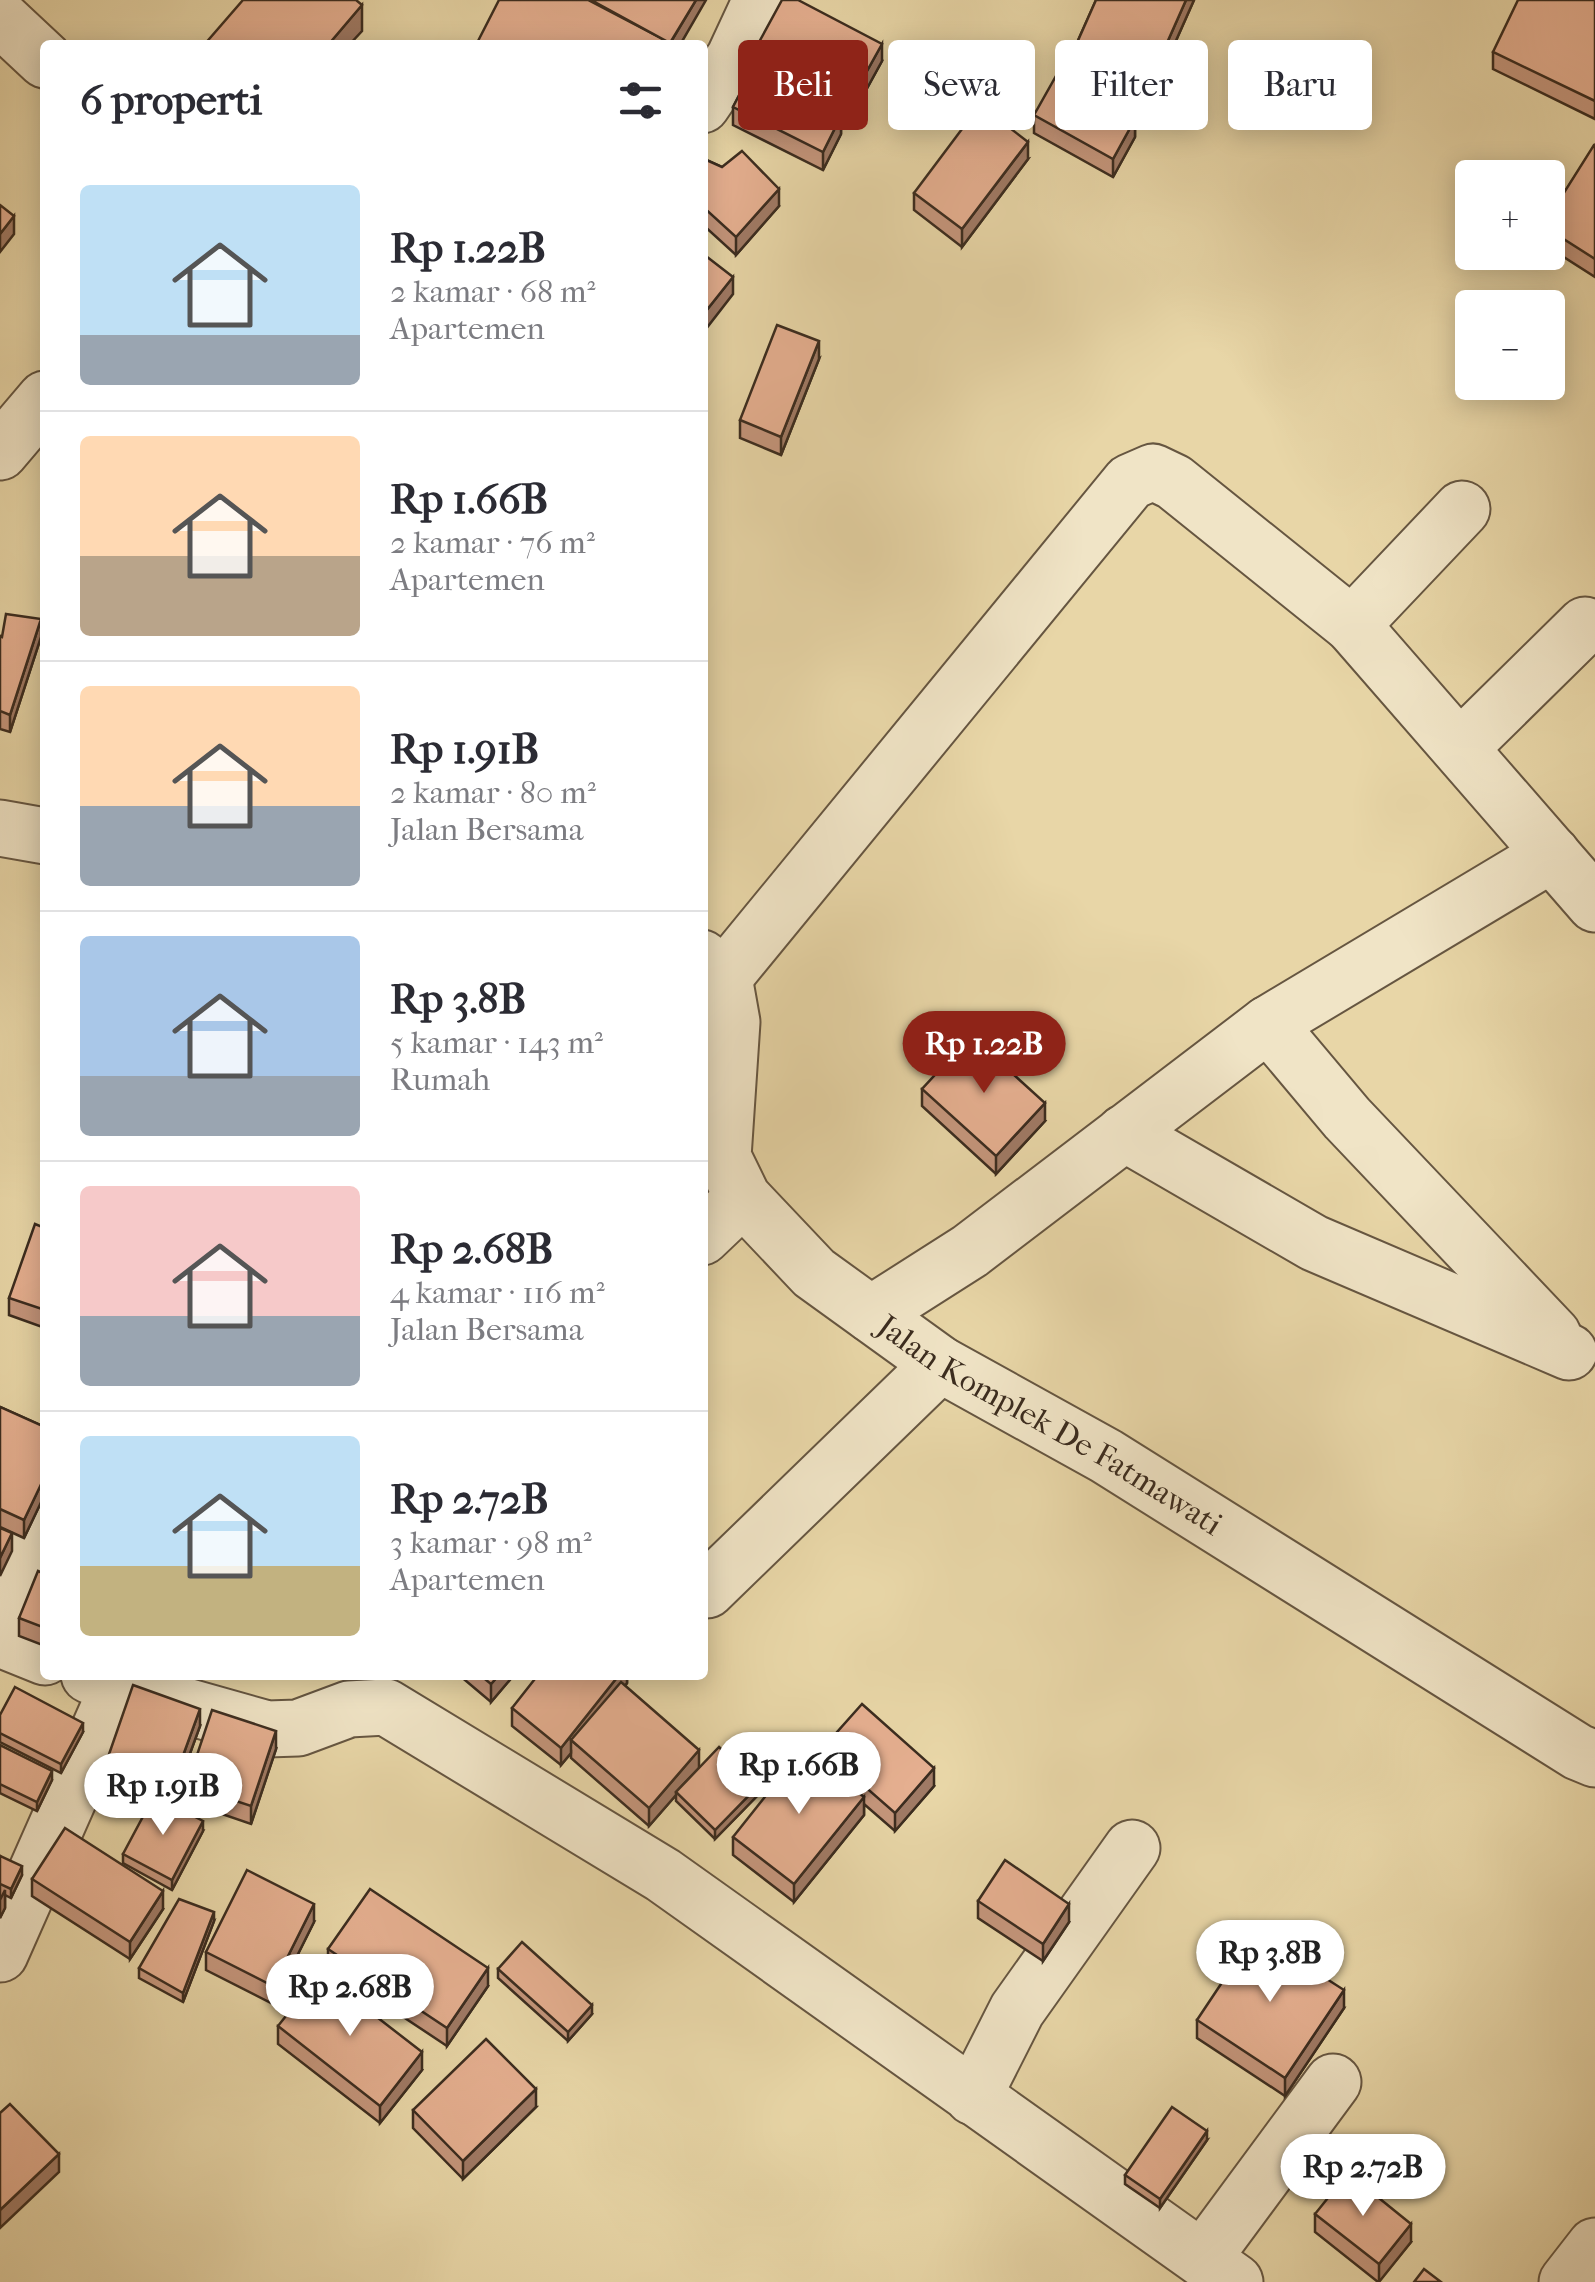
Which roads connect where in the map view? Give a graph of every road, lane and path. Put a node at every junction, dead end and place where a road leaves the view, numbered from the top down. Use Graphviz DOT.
graph roads {
  1 [pos="761,0"];
  2 [pos="0,18"];
  3 [pos="40,55"];
  4 [pos="708,95"];
  5 [pos="40,405"];
  6 [pos="0,452"];
  7 [pos="1462,508"];
  8 [pos="1584,625"];
  9 [pos="1352,626"];
  10 [pos="1461,747"];
  11 [pos="0,828"];
  12 [pos="40,835"];
  13 [pos="1552,854"];
  14 [pos="1595,904"];
  15 [pos="713,968"];
  16 [pos="1268,1024"];
  17 [pos="1124,1133"];
  18 [pos="743,1198"];
  19 [pos="708,1231"];
  20 [pos="871,1314"];
  21 [pos="940,1364"];
  22 [pos="1582,1366"];
  23 [pos="40,1526"];
  24 [pos="708,1588"];
  25 [pos="0,1606"];
  26 [pos="0,1638"];
  27 [pos="40,1655"];
  28 [pos="104,1681"];
  29 [pos="1595,1758"];
  30 [pos="1132,1848"];
  31 [pos="0,1954"];
  32 [pos="1333,2082"];
  33 [pos="973,2097"];
  34 [pos="1595,2246"];
  35 [pos="1219,2270"];
  36 [pos="1567,2282"];
  1 -- 4 [label="street"];
  2 -- 3 [label="street"];
  5 -- 6 [label="street"];
  7 -- 9 [label="street"];
  8 -- 10 [label="street"];
  9 -- 10 [label="street"];
  9 -- 15 [label="street"];
  10 -- 13 [label="street"];
  11 -- 12 [label="street"];
  13 -- 14 [label="street"];
  13 -- 16 [label="street"];
  15 -- 18 [label="street, Jalan Komplek De Fatmawati"];
  16 -- 17 [label="street"];
  16 -- 22 [label="street"];
  17 -- 20 [label="street"];
  17 -- 22 [label="street"];
  18 -- 19 [label="street"];
  18 -- 20 [label="street, Jalan Komplek De Fatmawati"];
  20 -- 21 [label="street, Jalan Komplek De Fatmawati"];
  21 -- 24 [label="street"];
  21 -- 29 [label="street, Jalan Komplek De Fatmawati"];
  23 -- 25 [label="street"];
  26 -- 27 [label="street"];
  28 -- 31 [label="street"];
  28 -- 33 [label="street"];
  30 -- 33 [label="street"];
  32 -- 35 [label="street"];
  33 -- 35 [label="street"];
  34 -- 36 [label="street"];
}
